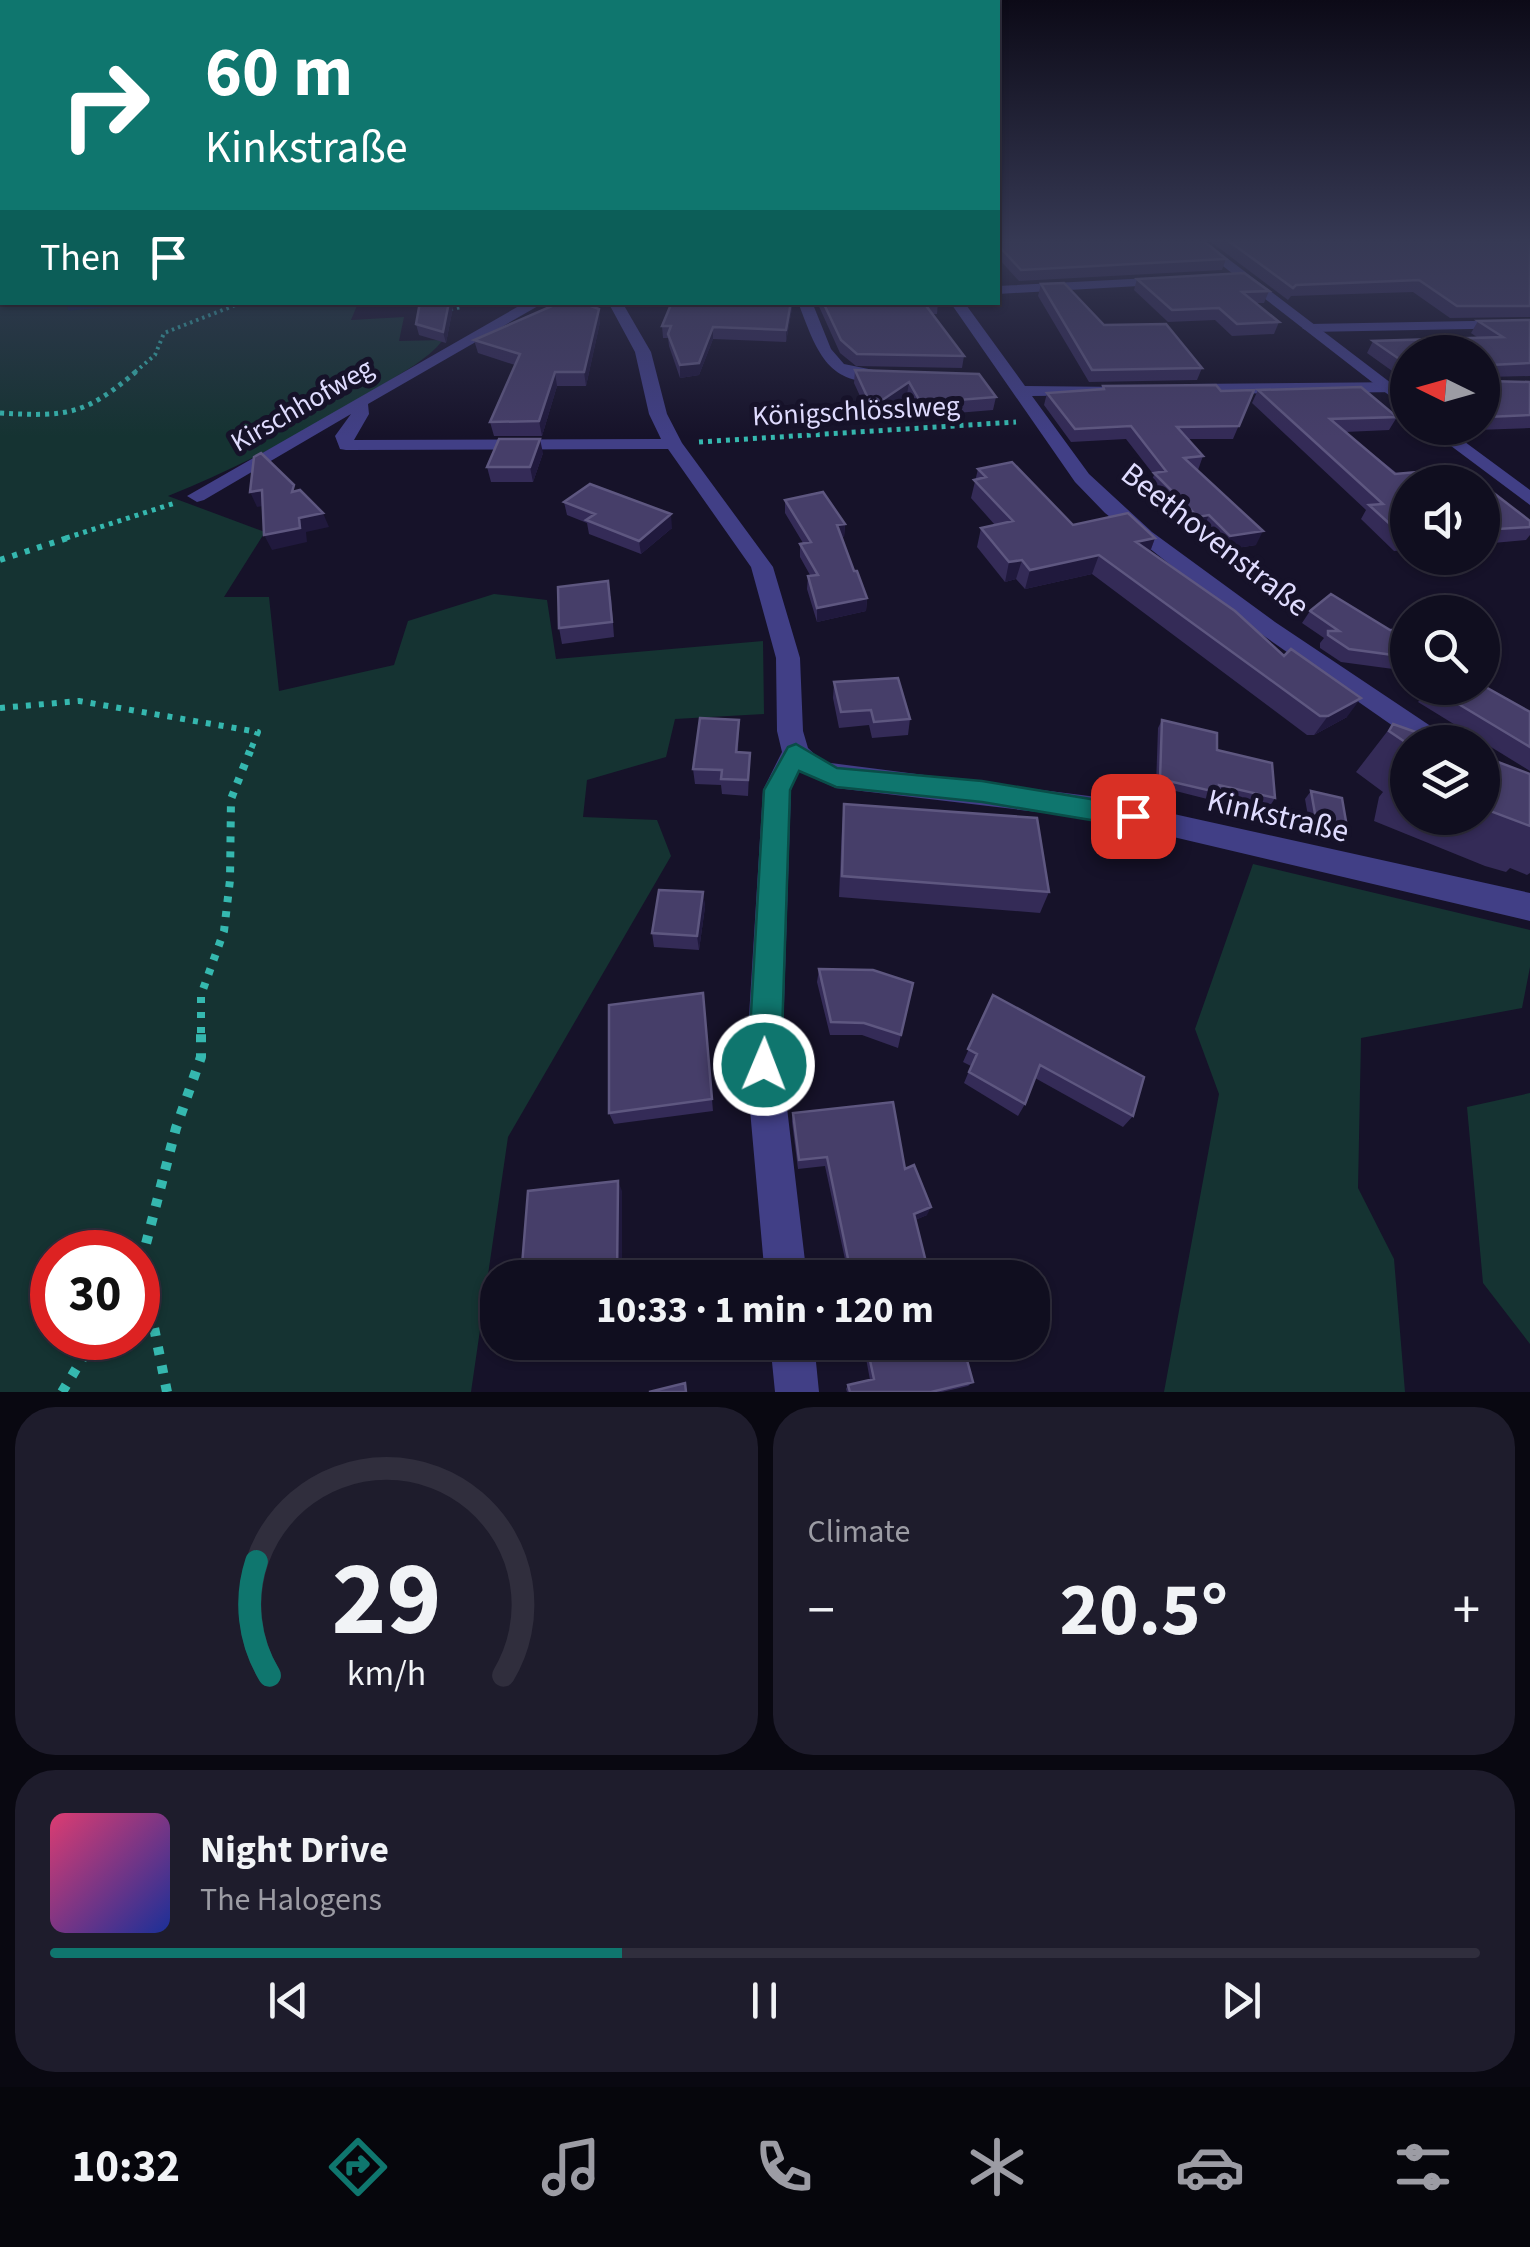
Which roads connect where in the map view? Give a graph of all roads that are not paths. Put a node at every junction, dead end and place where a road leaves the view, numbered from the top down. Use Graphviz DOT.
graph roads {
  1 [pos="528,307"];
  2 [pos="618,307"];
  3 [pos="807,307"];
  4 [pos="961,307"];
  5 [pos="1282,307"];
  6 [pos="1530,324"];
  7 [pos="1309,328"];
  8 [pos="901,378"];
  9 [pos="993,378"];
  10 [pos="1016,384"];
  11 [pos="1385,388"];
  12 [pos="1390,388"];
  13 [pos="1136,390"];
  14 [pos="1174,390"];
  15 [pos="1390,392"];
  16 [pos="360,404"];
  17 [pos="673,444"];
  18 [pos="1459,445"];
  19 [pos="197,496"];
  20 [pos="1530,499"];
  21 [pos="1410,725"];
  22 [pos="796,753"];
  23 [pos="1530,907"];
  24 [pos="784,1260"];
  25 [pos="794,1360"];
  26 [pos="797,1392"];
  1 -- 16 [label="street, Kirschhofweg"];
  2 -- 17 [label="street"];
  3 -- 8 [label="street"];
  4 -- 10 [label="street, Beethovenstraße"];
  5 -- 7 [label="street"];
  6 -- 7 [label="street"];
  7 -- 11 [label="street"];
  9 -- 10 [label="street"];
  10 -- 13 [label="street"];
  10 -- 21 [label="street, Beethovenstraße"];
  11 -- 12 [label="street"];
  11 -- 14 [label="street"];
  11 -- 15 [label="street"];
  16 -- 17 [label="street"];
  16 -- 19 [label="street, Kirschhofweg"];
  17 -- 22 [label="street"];
  18 -- 20 [label="street"];
  22 -- 23 [label="street, Kinkstraße"];
  22 -- 24 [label="street"];
  25 -- 26 [label="street"];
}
